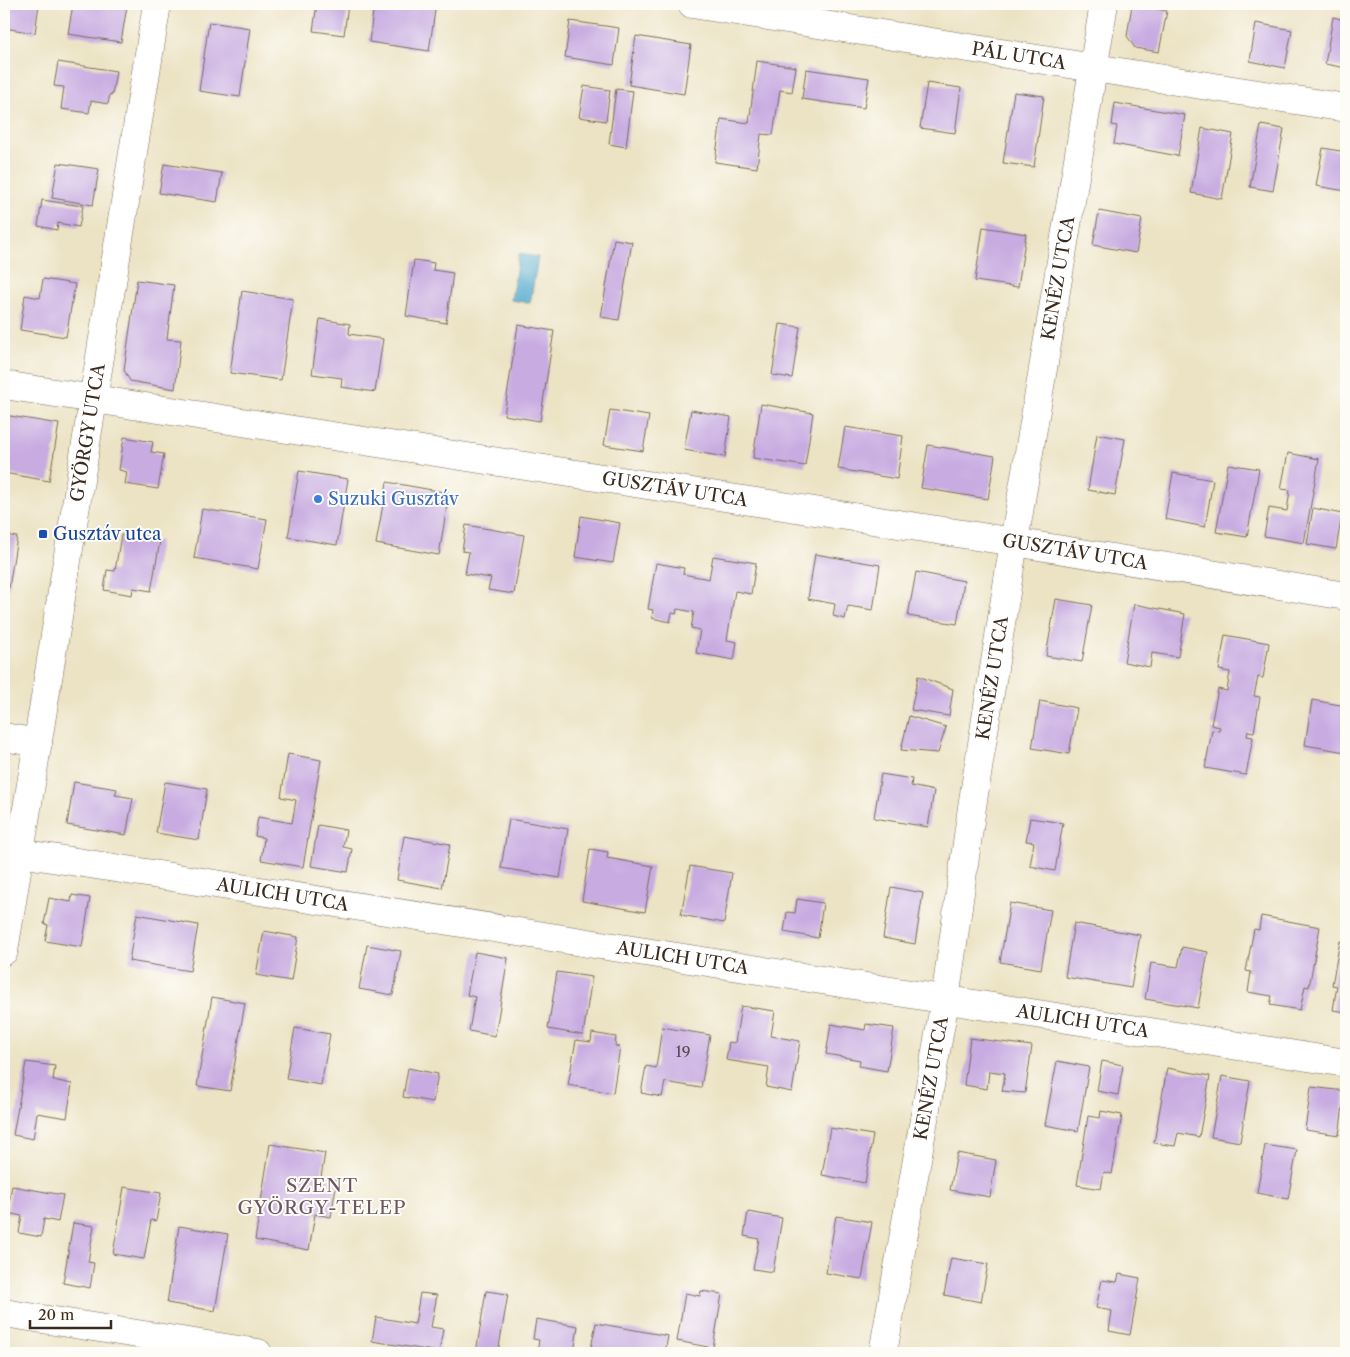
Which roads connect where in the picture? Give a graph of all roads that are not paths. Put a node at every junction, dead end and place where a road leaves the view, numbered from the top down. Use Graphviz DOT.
graph roads {
  1 [pos="157,4"];
  2 [pos="692,4"];
  3 [pos="1104,4"];
  4 [pos="1093,67"];
  5 [pos="1346,108"];
  6 [pos="4,385"];
  7 [pos="94,399"];
  8 [pos="1014,542"];
  9 [pos="1346,596"];
  10 [pos="4,737"];
  11 [pos="38,742"];
  12 [pos="20,853"];
  13 [pos="4,951"];
  14 [pos="945,1000"];
  15 [pos="1346,1063"];
  16 [pos="4,1313"];
  17 [pos="258,1353"];
  18 [pos="883,1353"];
  1 -- 7 [label="street, GYÖRGY UTCA"];
  2 -- 4 [label="street, PÁL UTCA"];
  3 -- 4 [label="street, KENÉZ UTCA"];
  4 -- 5 [label="street, PÁL UTCA"];
  4 -- 8 [label="street, KENÉZ UTCA"];
  6 -- 7 [label="street, GUSZTÁV UTCA"];
  7 -- 8 [label="street, GUSZTÁV UTCA"];
  7 -- 11 [label="street, GYÖRGY UTCA"];
  8 -- 9 [label="street, GUSZTÁV UTCA"];
  8 -- 14 [label="street, KENÉZ UTCA"];
  10 -- 11 [label="street"];
  11 -- 12 [label="street, GYÖRGY UTCA"];
  12 -- 13 [label="street, GYÖRGY UTCA"];
  12 -- 14 [label="street, AULICH UTCA"];
  14 -- 15 [label="street, AULICH UTCA"];
  14 -- 18 [label="street, KENÉZ UTCA"];
  16 -- 17 [label="street"];
}
